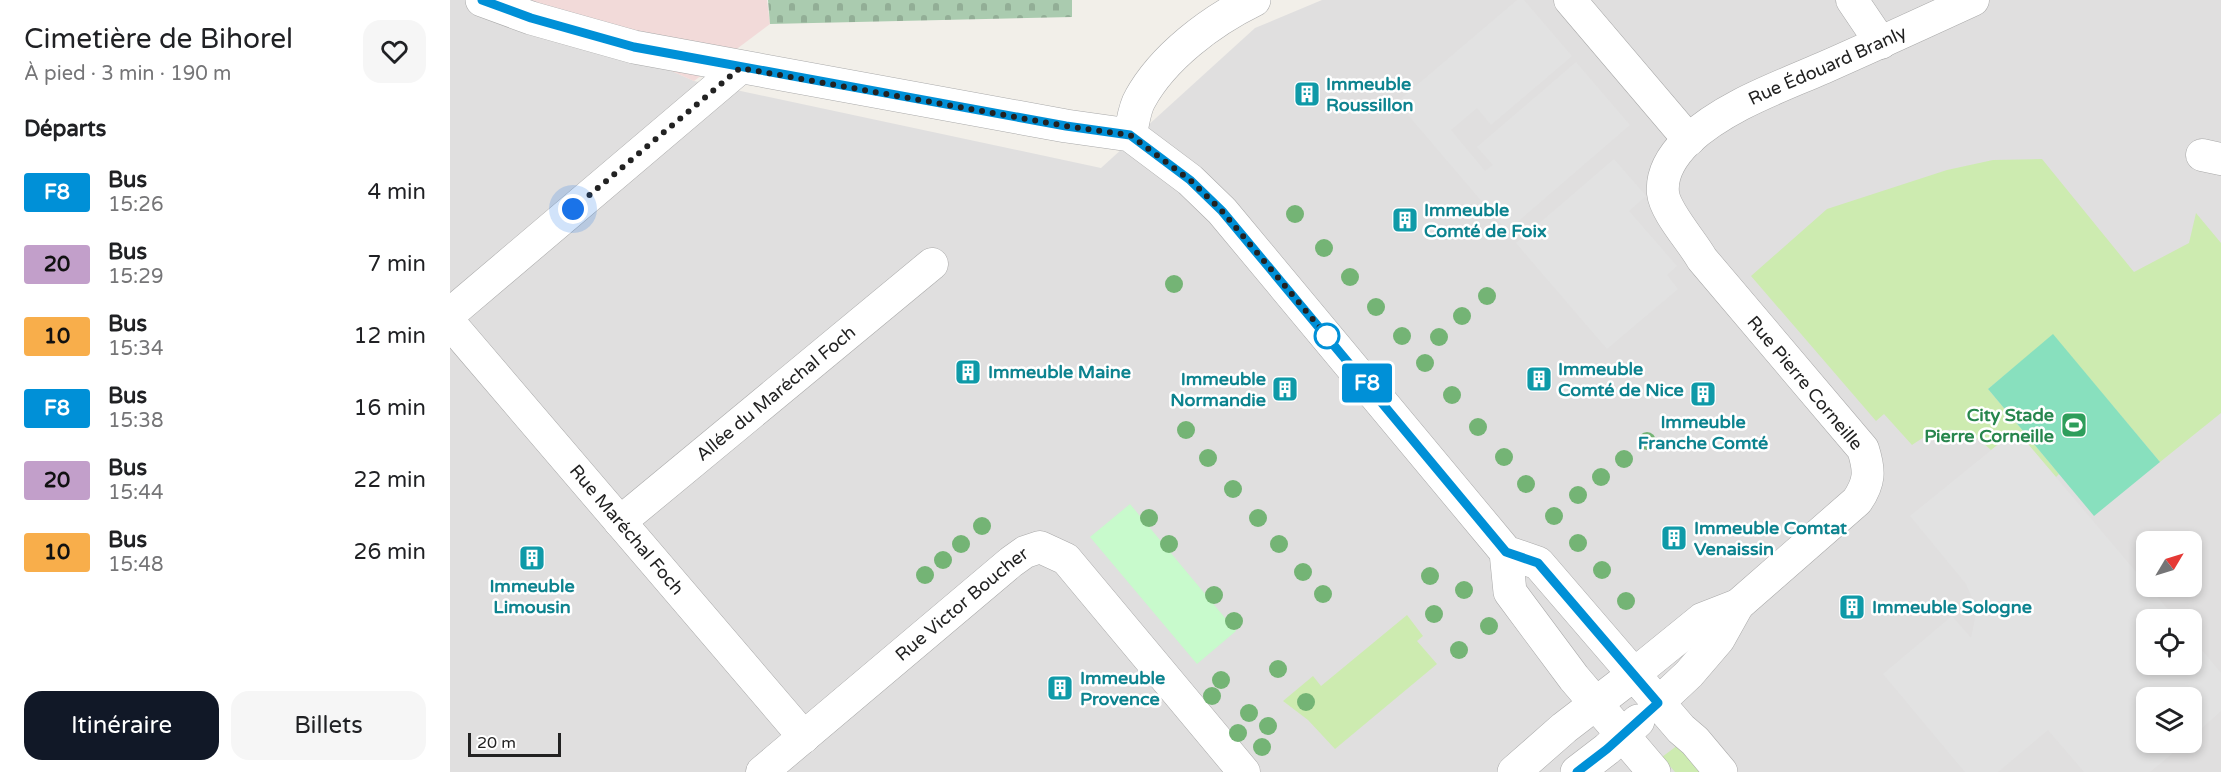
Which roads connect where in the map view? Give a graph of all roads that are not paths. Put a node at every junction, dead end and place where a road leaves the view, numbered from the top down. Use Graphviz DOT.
graph roads {
  1 [pos="482,0"];
  2 [pos="1254,0"];
  3 [pos="1570,0"];
  4 [pos="1852,0"];
  5 [pos="1973,0"];
  6 [pos="1881,43"];
  7 [pos="740,68"];
  8 [pos="1130,135"];
  9 [pos="1689,140"];
  10 [pos="932,264"];
  11 [pos="450,314"];
  12 [pos="450,322"];
  13 [pos="620,522"];
  14 [pos="1506,552"];
  15 [pos="1738,605"];
  16 [pos="1633,675"];
  17 [pos="1658,703"];
  18 [pos="1595,704"];
  19 [pos="1622,735"];
  20 [pos="804,737"];
  21 [pos="762,772"];
  22 [pos="1244,772"];
  23 [pos="1514,772"];
  24 [pos="1577,772"];
  25 [pos="1654,772"];
  26 [pos="1722,772"];
  1 -- 7 [label="street"];
  2 -- 8 [label="street"];
  3 -- 9 [label="street"];
  4 -- 6 [label="street"];
  5 -- 6 [label="street, Rue Édouard Branly"];
  6 -- 9 [label="street, Rue Édouard Branly"];
  7 -- 8 [label="street"];
  7 -- 11 [label="street"];
  8 -- 14 [label="street"];
  9 -- 15 [label="street, Rue Pierre Corneille"];
  10 -- 13 [label="street, Allée du Maréchal Foch"];
  12 -- 13 [label="street, Rue Maréchal Foch"];
  13 -- 20 [label="street, Rue Maréchal Foch"];
  14 -- 16 [label="street"];
  14 -- 18 [label="street"];
  15 -- 16 [label="street, Rue Pierre Corneille"];
  15 -- 17 [label="street, Rue Pierre Corneille"];
  16 -- 17 [label="street"];
  16 -- 18 [label="street"];
  17 -- 19 [label="street"];
  17 -- 26 [label="street"];
  18 -- 19 [label="street"];
  18 -- 23 [label="street"];
  19 -- 24 [label="street"];
  19 -- 25 [label="street"];
  20 -- 21 [label="street, Rue Victor Boucher"];
  20 -- 22 [label="street, Rue Victor Boucher"];
}
